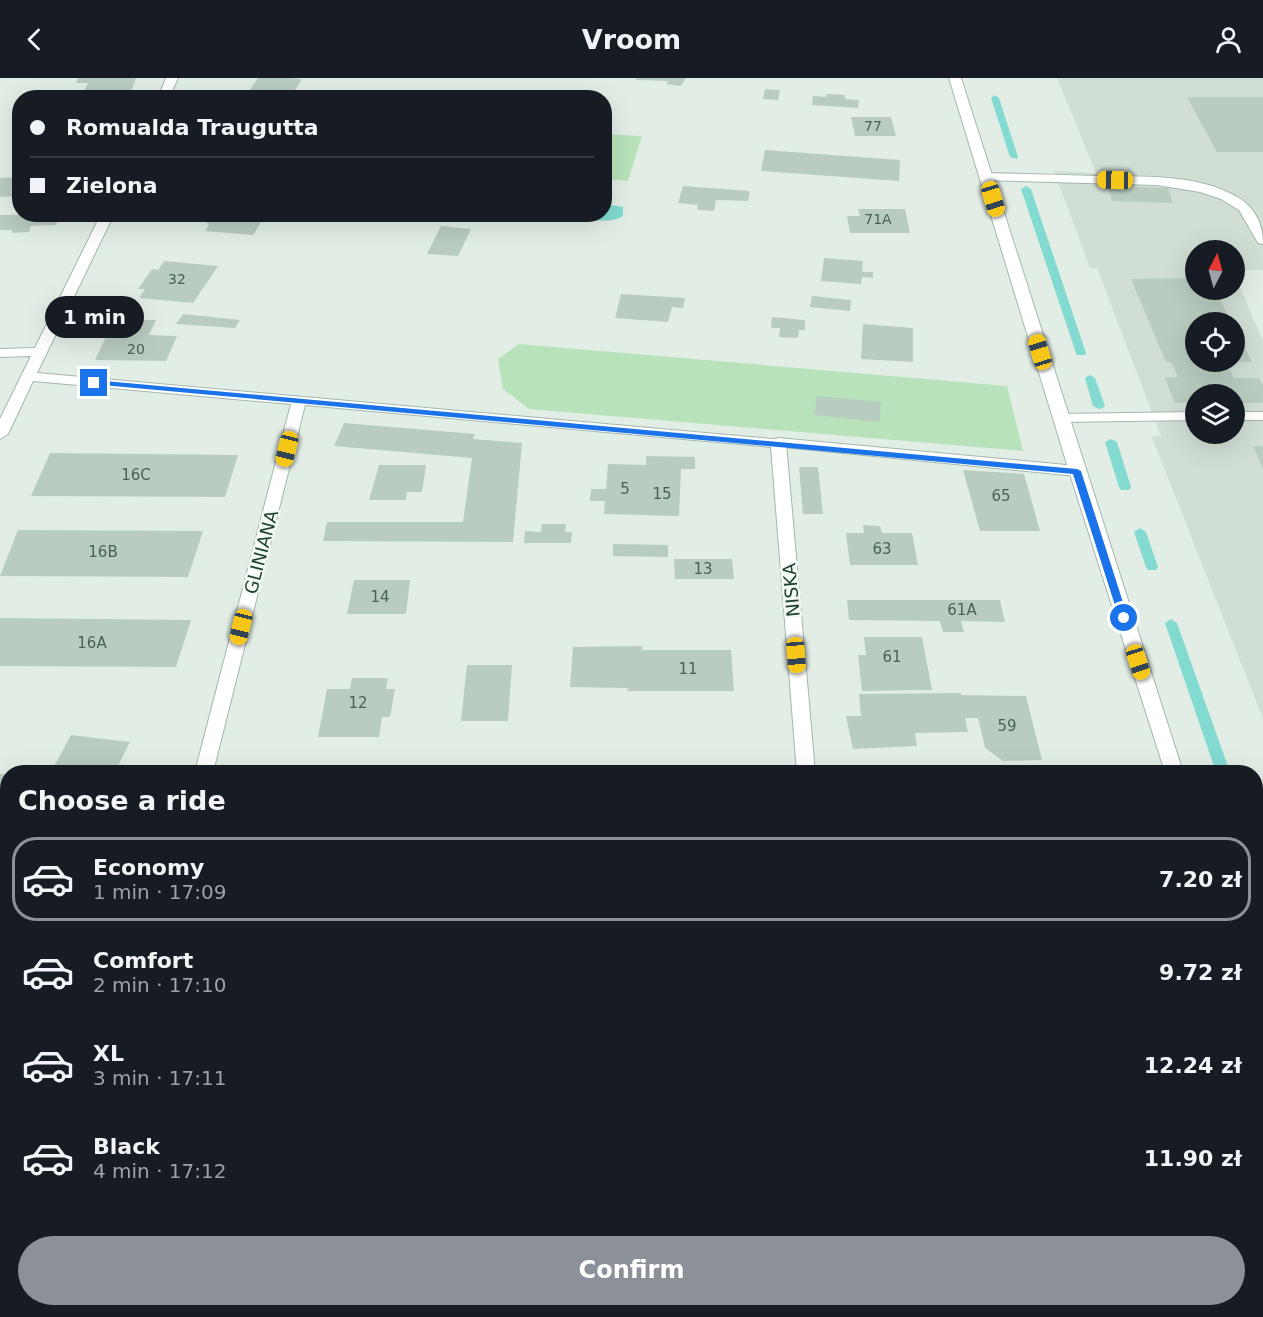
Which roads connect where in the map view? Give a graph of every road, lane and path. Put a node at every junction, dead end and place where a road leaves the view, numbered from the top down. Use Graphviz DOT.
graph roads {
  1 [pos="954,78"];
  2 [pos="986,177"];
  3 [pos="104,222"];
  4 [pos="1263,240"];
  5 [pos="39,352"];
  6 [pos="0,353"];
  7 [pos="27,376"];
  8 [pos="299,401"];
  9 [pos="1185,416"];
  10 [pos="1245,416"];
  11 [pos="1263,416"];
  12 [pos="1060,418"];
  13 [pos="0,434"];
  14 [pos="778,443"];
  15 [pos="1077,471"];
  16 [pos="206,765"];
  17 [pos="805,765"];
  18 [pos="1172,765"];
  1 -- 2 [label="street"];
  2 -- 4 [label="street"];
  2 -- 12 [label="street"];
  3 -- 5 [label="street"];
  5 -- 6 [label="street"];
  5 -- 7 [label="street"];
  7 -- 8 [label="street"];
  7 -- 13 [label="street"];
  8 -- 14 [label="street"];
  8 -- 16 [label="street, GLINIANA"];
  9 -- 12 [label="street"];
  10 -- 11 [label="street"];
  12 -- 15 [label="street"];
  14 -- 15 [label="street"];
  14 -- 17 [label="street, NISKA"];
  15 -- 18 [label="street"];
}
